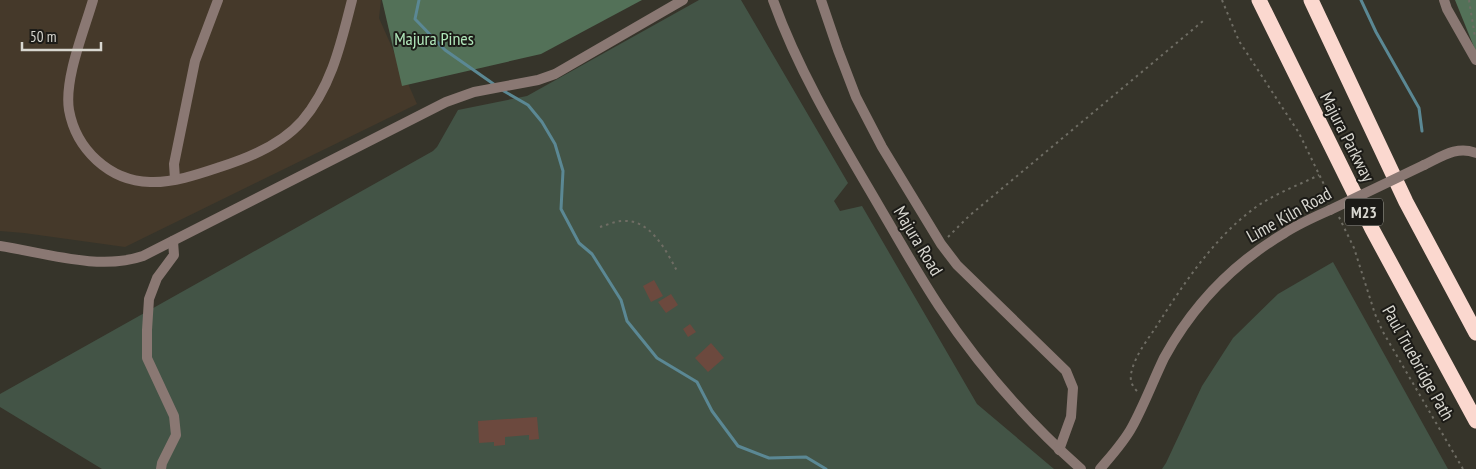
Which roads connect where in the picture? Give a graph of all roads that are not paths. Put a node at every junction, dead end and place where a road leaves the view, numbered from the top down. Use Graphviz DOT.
graph roads {
  1 [pos="93,0"];
  2 [pos="218,0"];
  3 [pos="352,0"];
  4 [pos="683,0"];
  5 [pos="773,0"];
  6 [pos="821,0"];
  7 [pos="1259,0"];
  8 [pos="1311,0"];
  9 [pos="1444,0"];
  10 [pos="1476,60"];
  11 [pos="1474,150"];
  12 [pos="175,179"];
  13 [pos="173,241"];
  14 [pos="0,246"];
  15 [pos="1476,333"];
  16 [pos="1476,421"];
  17 [pos="1059,450"];
  18 [pos="161,469"];
  19 [pos="1081,469"];
  20 [pos="1100,469"];
  1 -- 12 [label="street"];
  2 -- 12 [label="street"];
  3 -- 12 [label="street"];
  4 -- 13 [label="street"];
  5 -- 17 [label="street, Majura Road"];
  6 -- 17 [label="street"];
  7 -- 16 [label="highway, Majura Parkway / M23"];
  8 -- 15 [label="highway, Majura Parkway / M23"];
  9 -- 10 [label="street"];
  11 -- 20 [label="street, Lime Kiln Road, bridge"];
  13 -- 14 [label="street"];
  13 -- 18 [label="street"];
  17 -- 19 [label="street, Majura Road"];
}
